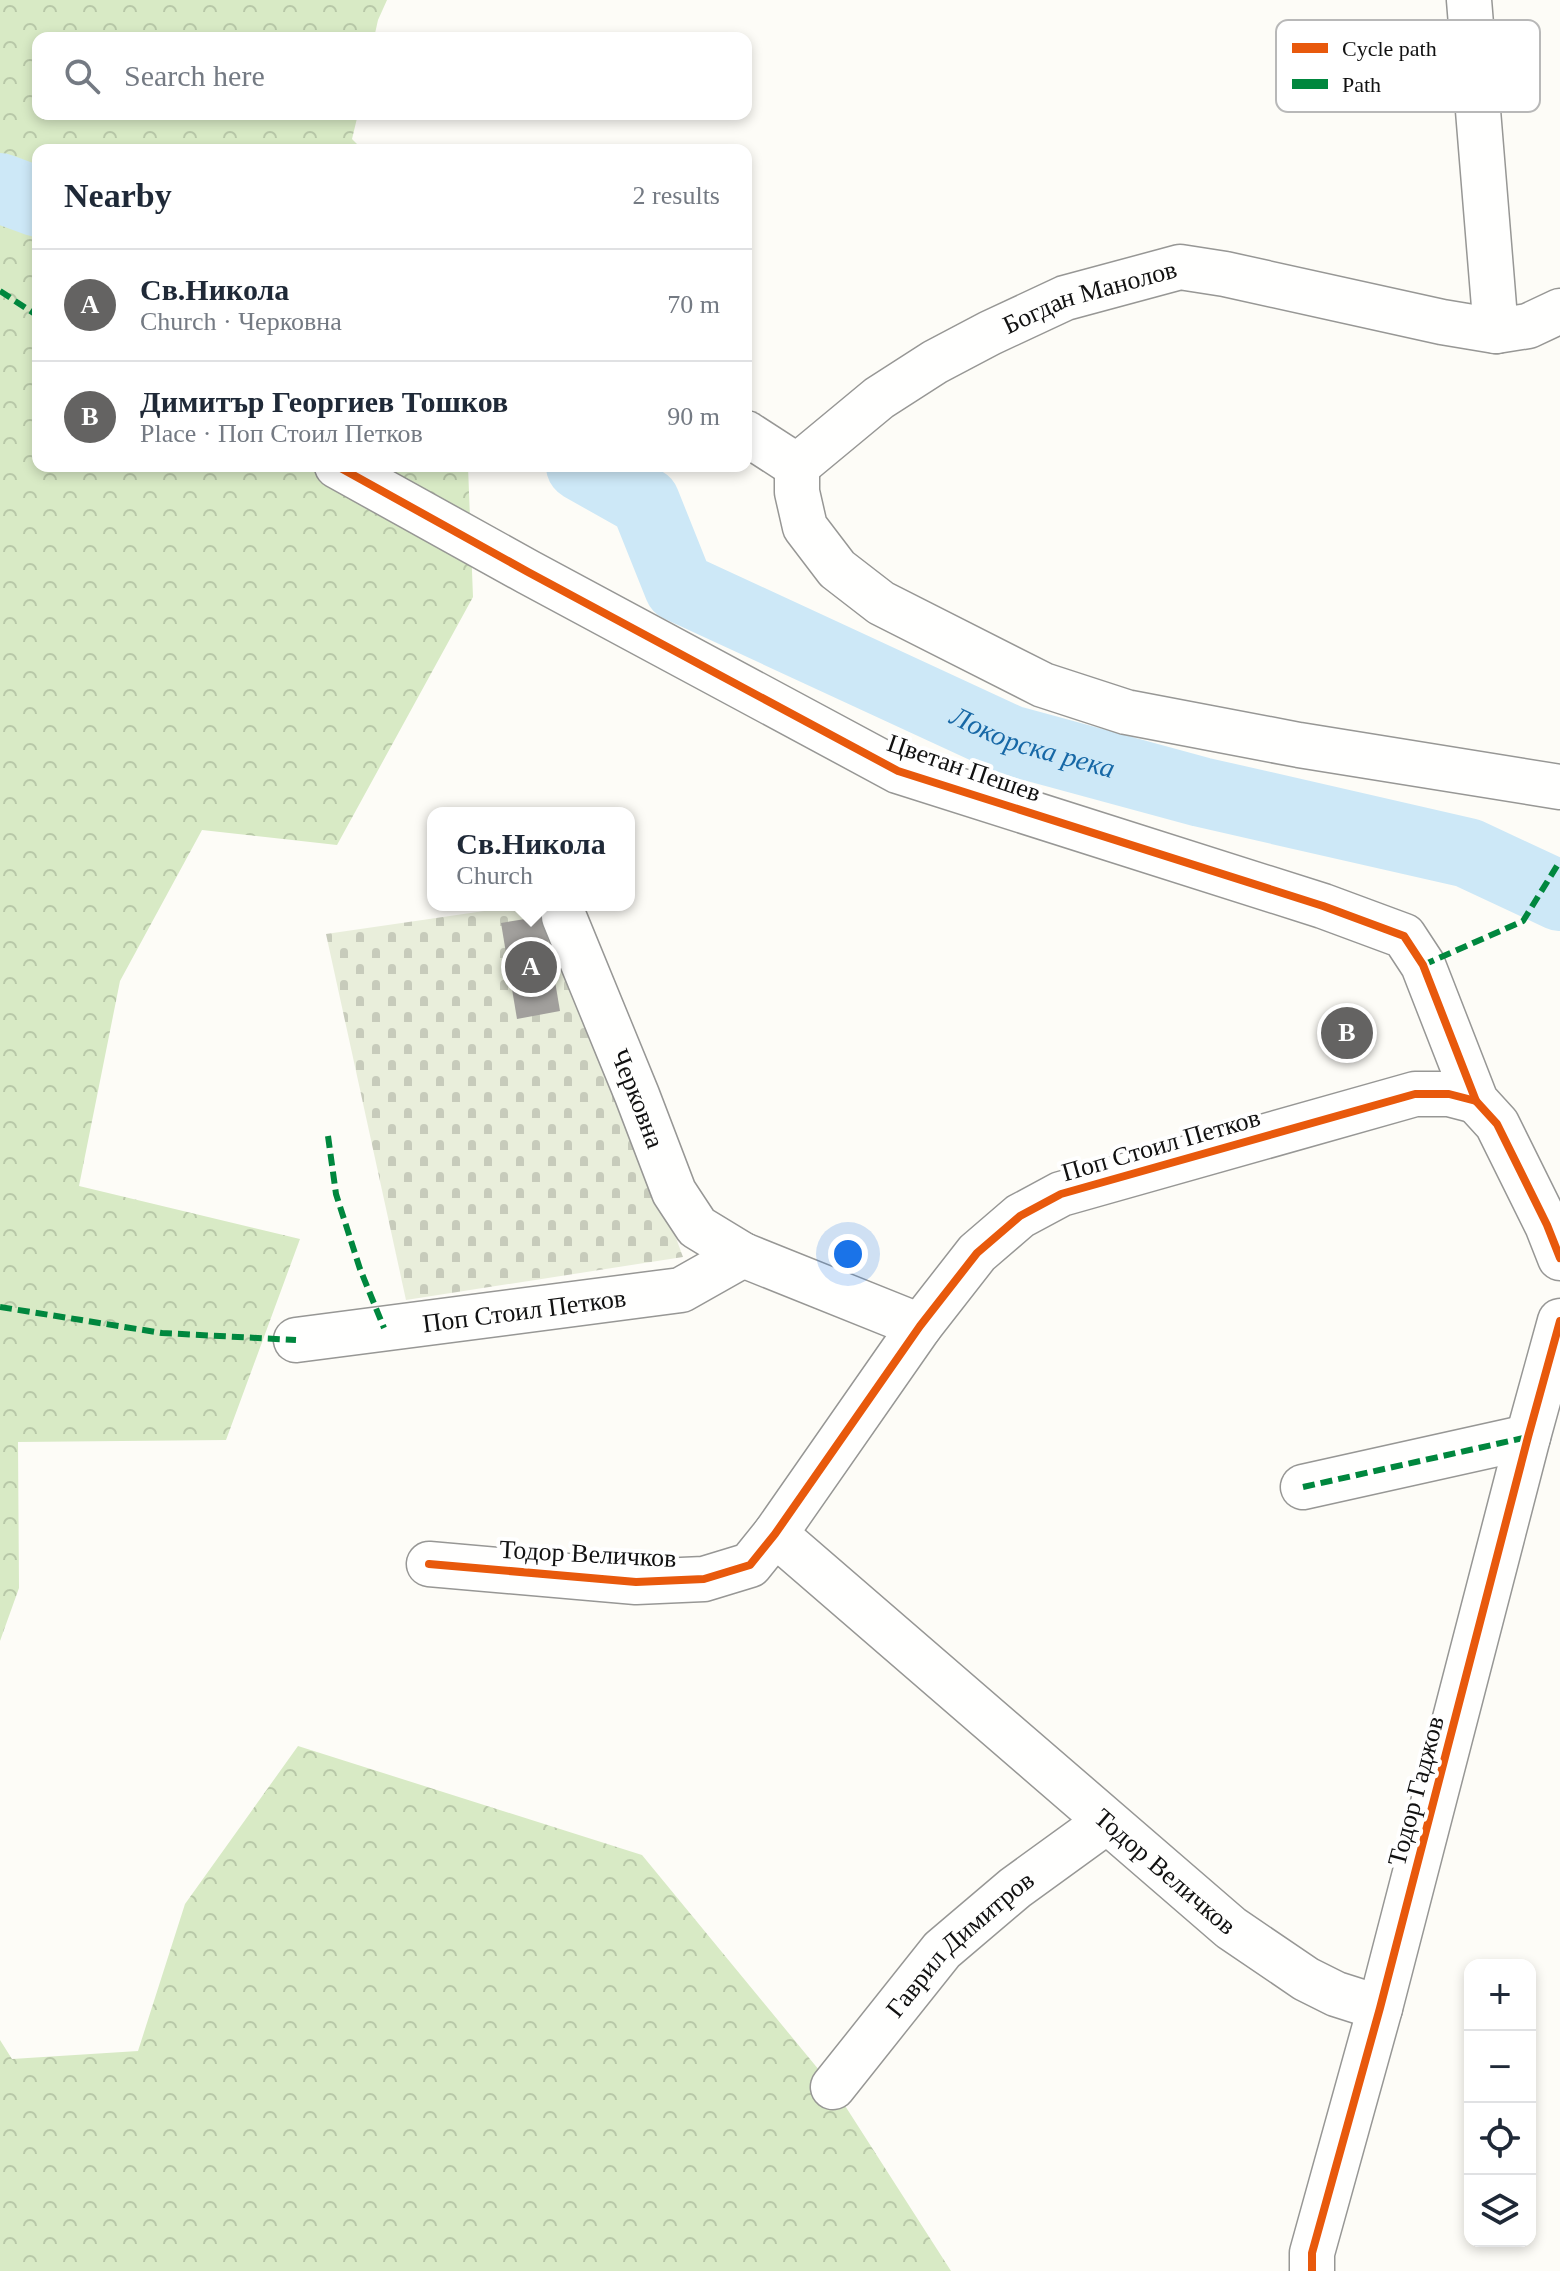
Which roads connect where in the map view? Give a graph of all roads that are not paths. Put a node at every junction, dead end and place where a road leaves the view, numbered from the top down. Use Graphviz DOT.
graph roads {
  1 [pos="1469,0"];
  2 [pos="1471,20"];
  3 [pos="1478,112"];
  4 [pos="1560,311"];
  5 [pos="1496,331"];
  6 [pos="752,437"];
  7 [pos="797,466"];
  8 [pos="348,472"];
  9 [pos="1560,787"];
  10 [pos="564,917"];
  11 [pos="1476,1101"];
  12 [pos="743,1255"];
  13 [pos="1560,1258"];
  14 [pos="1560,1321"];
  15 [pos="920,1326"];
  16 [pos="296,1340"];
  17 [pos="1528,1437"];
  18 [pos="1303,1487"];
  19 [pos="775,1534"];
  20 [pos="429,1564"];
  21 [pos="1106,1822"];
  22 [pos="1380,2008"];
  23 [pos="833,2087"];
  24 [pos="1312,2271"];
  1 -- 2 [label="street"];
  3 -- 5 [label="street"];
  4 -- 5 [label="street, Богдан Манолов"];
  5 -- 7 [label="street, Богдан Манолов"];
  6 -- 7 [label="street"];
  7 -- 9 [label="street"];
  8 -- 11 [label="street, Цветан Пешев"];
  10 -- 12 [label="street, Черковна"];
  11 -- 13 [label="street"];
  11 -- 15 [label="street, Поп Стоил Петков"];
  12 -- 15 [label="street"];
  12 -- 16 [label="street, Поп Стоил Петков"];
  14 -- 17 [label="street, Тодор Гаджов"];
  15 -- 19 [label="street, Поп Стоил Петков"];
  17 -- 18 [label="street"];
  17 -- 22 [label="street, Тодор Гаджов"];
  19 -- 20 [label="street, Тодор Величков"];
  19 -- 21 [label="street, Тодор Величков"];
  21 -- 22 [label="street, Тодор Величков"];
  21 -- 23 [label="street, Гаврил Димитров"];
  22 -- 24 [label="street, Тодор Гаджов"];
}
